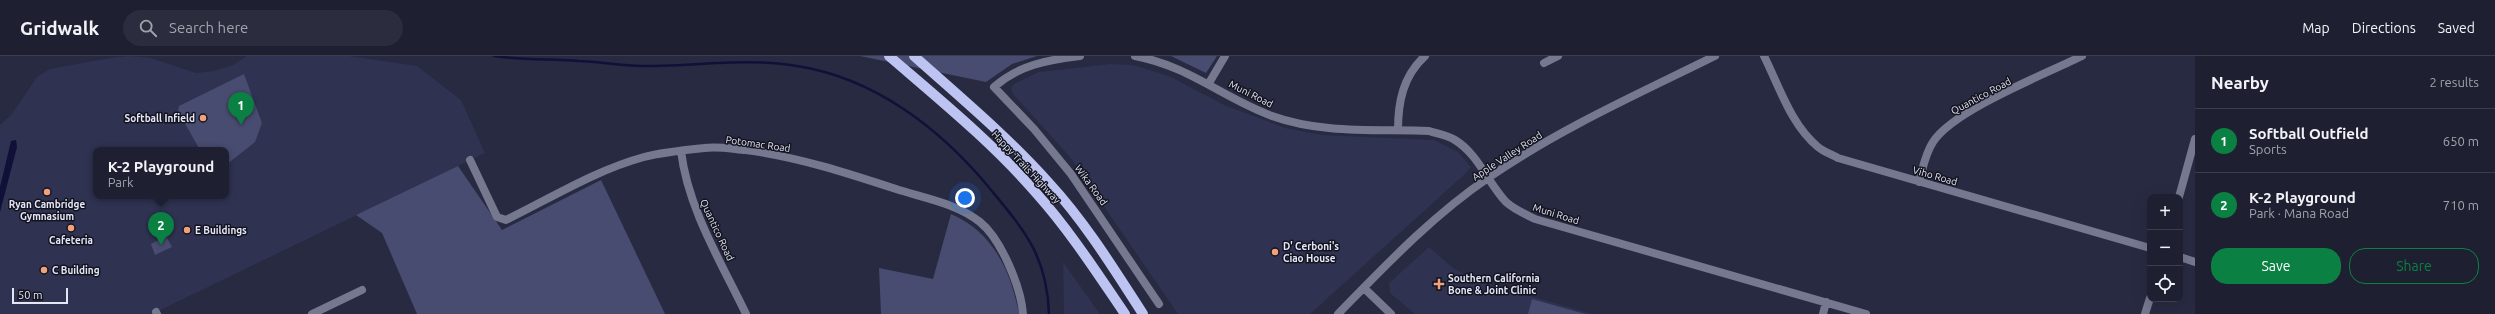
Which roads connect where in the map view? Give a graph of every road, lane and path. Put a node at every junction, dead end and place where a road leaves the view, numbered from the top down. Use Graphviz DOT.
graph roads {
  1 [pos="889,56"];
  2 [pos="914,56"];
  3 [pos="1080,56"];
  4 [pos="1135,56"];
  5 [pos="1225,56"];
  6 [pos="1425,56"];
  7 [pos="1558,56"];
  8 [pos="1715,56"];
  9 [pos="1764,56"];
  10 [pos="2082,56"];
  11 [pos="1544,63"];
  12 [pos="1209,83"];
  13 [pos="1398,130"];
  14 [pos="2195,139"];
  15 [pos="680,151"];
  16 [pos="470,160"];
  17 [pos="1488,178"];
  18 [pos="1919,182"];
  19 [pos="2180,194"];
  20 [pos="2147,247"];
  21 [pos="2183,258"];
  22 [pos="2195,262"];
  23 [pos="1364,288"];
  24 [pos="362,290"];
  25 [pos="1826,302"];
  26 [pos="2149,302"];
  27 [pos="1160,304"];
  28 [pos="313,314"];
  29 [pos="746,314"];
  30 [pos="1023,314"];
  31 [pos="1125,314"];
  32 [pos="1143,314"];
  33 [pos="1338,314"];
  34 [pos="1391,314"];
  35 [pos="1822,314"];
  36 [pos="1866,314"];
  37 [pos="2145,314"];
  1 -- 31 [label="main road, Happy Trails Highway"];
  2 -- 32 [label="main road, Happy Trails Highway"];
  3 -- 27 [label="street, Wika Road"];
  4 -- 12 [label="street, Muni Road"];
  5 -- 12 [label="street"];
  6 -- 13 [label="street"];
  7 -- 11 [label="street"];
  8 -- 17 [label="street, Apple Valley Road"];
  9 -- 18 [label="street, Viho Road"];
  10 -- 18 [label="street, Quantico Road"];
  12 -- 13 [label="street, Muni Road"];
  13 -- 17 [label="street, Muni Road"];
  14 -- 19 [label="street"];
  15 -- 16 [label="street, Potomac Road"];
  15 -- 29 [label="street, Quantico Road"];
  15 -- 30 [label="street, Potomac Road"];
  17 -- 23 [label="street, Apple Valley Road"];
  17 -- 25 [label="street, Muni Road"];
  18 -- 20 [label="street, Viho Road"];
  21 -- 22 [label="street"];
  23 -- 33 [label="street, Apple Valley Road"];
  23 -- 34 [label="street"];
  24 -- 28 [label="street"];
  25 -- 35 [label="street"];
  25 -- 36 [label="street, Muni Road"];
  26 -- 37 [label="street"];
}
